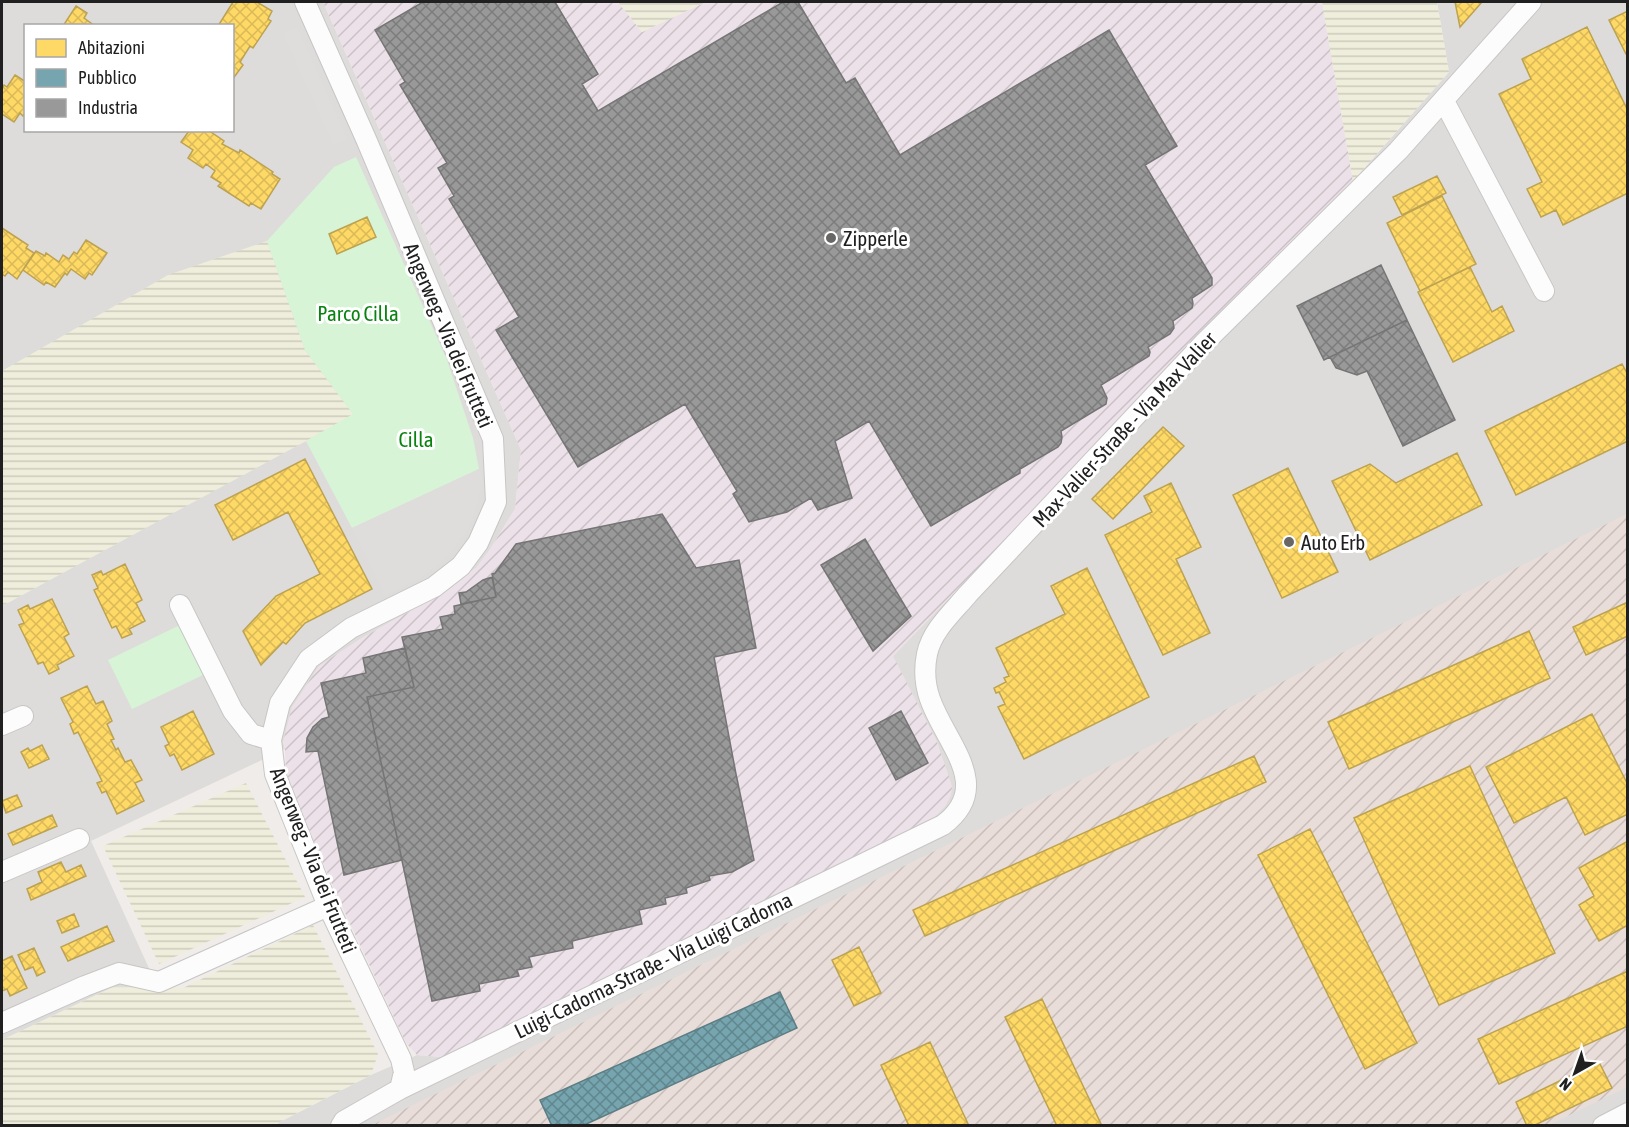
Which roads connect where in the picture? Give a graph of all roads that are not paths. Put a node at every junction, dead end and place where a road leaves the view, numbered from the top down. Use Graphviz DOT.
graph roads {
  1 [pos="305,2"];
  2 [pos="1531,2"];
  3 [pos="1444,101"];
  4 [pos="1544,291"];
  5 [pos="180,605"];
  6 [pos="23,716"];
  7 [pos="2,724"];
  8 [pos="271,740"];
  9 [pos="963,803"];
  10 [pos="79,839"];
  11 [pos="2,872"];
  12 [pos="328,906"];
  13 [pos="2,1023"];
  14 [pos="400,1089"];
  15 [pos="1628,1113"];
  16 [pos="341,1125"];
  17 [pos="1603,1125"];
  1 -- 8 [label="street, Angerweg - Via dei Frutteti"];
  2 -- 3 [label="street, Max-Valier-Straße - Via Max Valier"];
  3 -- 4 [label="street"];
  3 -- 9 [label="street, Max-Valier-Straße - Via Max Valier"];
  5 -- 8 [label="street"];
  6 -- 7 [label="street"];
  8 -- 12 [label="street, Angerweg - Via dei Frutteti"];
  9 -- 14 [label="street, Luigi-Cadorna-Straße - Via Luigi Cadorna"];
  10 -- 11 [label="street"];
  12 -- 13 [label="street"];
  12 -- 14 [label="street, Angerweg - Via dei Frutteti"];
  14 -- 16 [label="street, Luigi-Cadorna-Straße - Via Luigi Cadorna"];
  15 -- 17 [label="street"];
}
